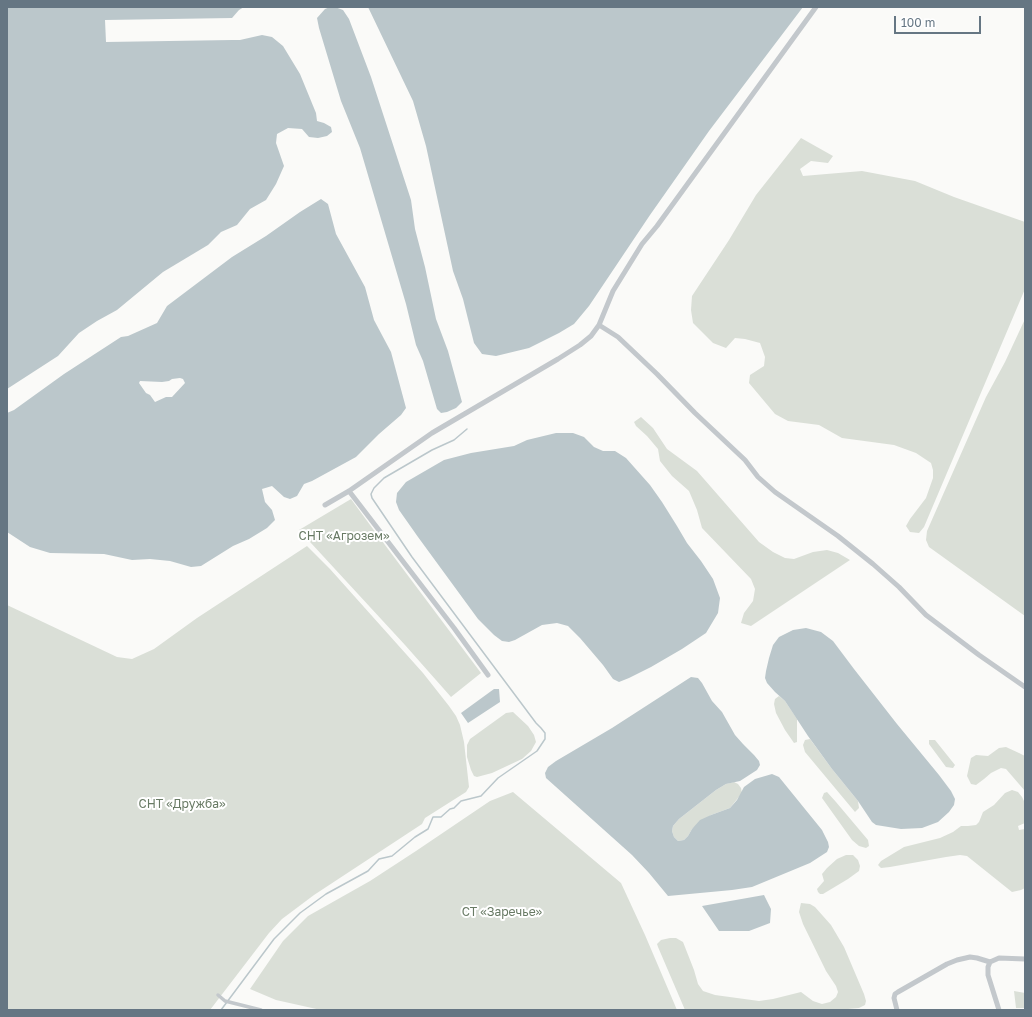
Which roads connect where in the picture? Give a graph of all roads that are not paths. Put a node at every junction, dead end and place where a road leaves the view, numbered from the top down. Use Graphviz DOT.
graph roads {
  1 [pos="816,7"];
  2 [pos="599,325"];
  3 [pos="349,491"];
  4 [pos="325,505"];
  5 [pos="488,675"];
  6 [pos="1025,687"];
  7 [pos="1025,959"];
  8 [pos="990,962"];
  9 [pos="218,996"];
  10 [pos="261,1010"];
  11 [pos="897,1010"];
  12 [pos="999,1010"];
  1 -- 2 [label="street"];
  2 -- 3 [label="street"];
  2 -- 6 [label="street"];
  3 -- 4 [label="street"];
  3 -- 5 [label="street"];
  7 -- 8 [label="street"];
  8 -- 11 [label="street"];
  8 -- 12 [label="street"];
  9 -- 10 [label="street"];
}
